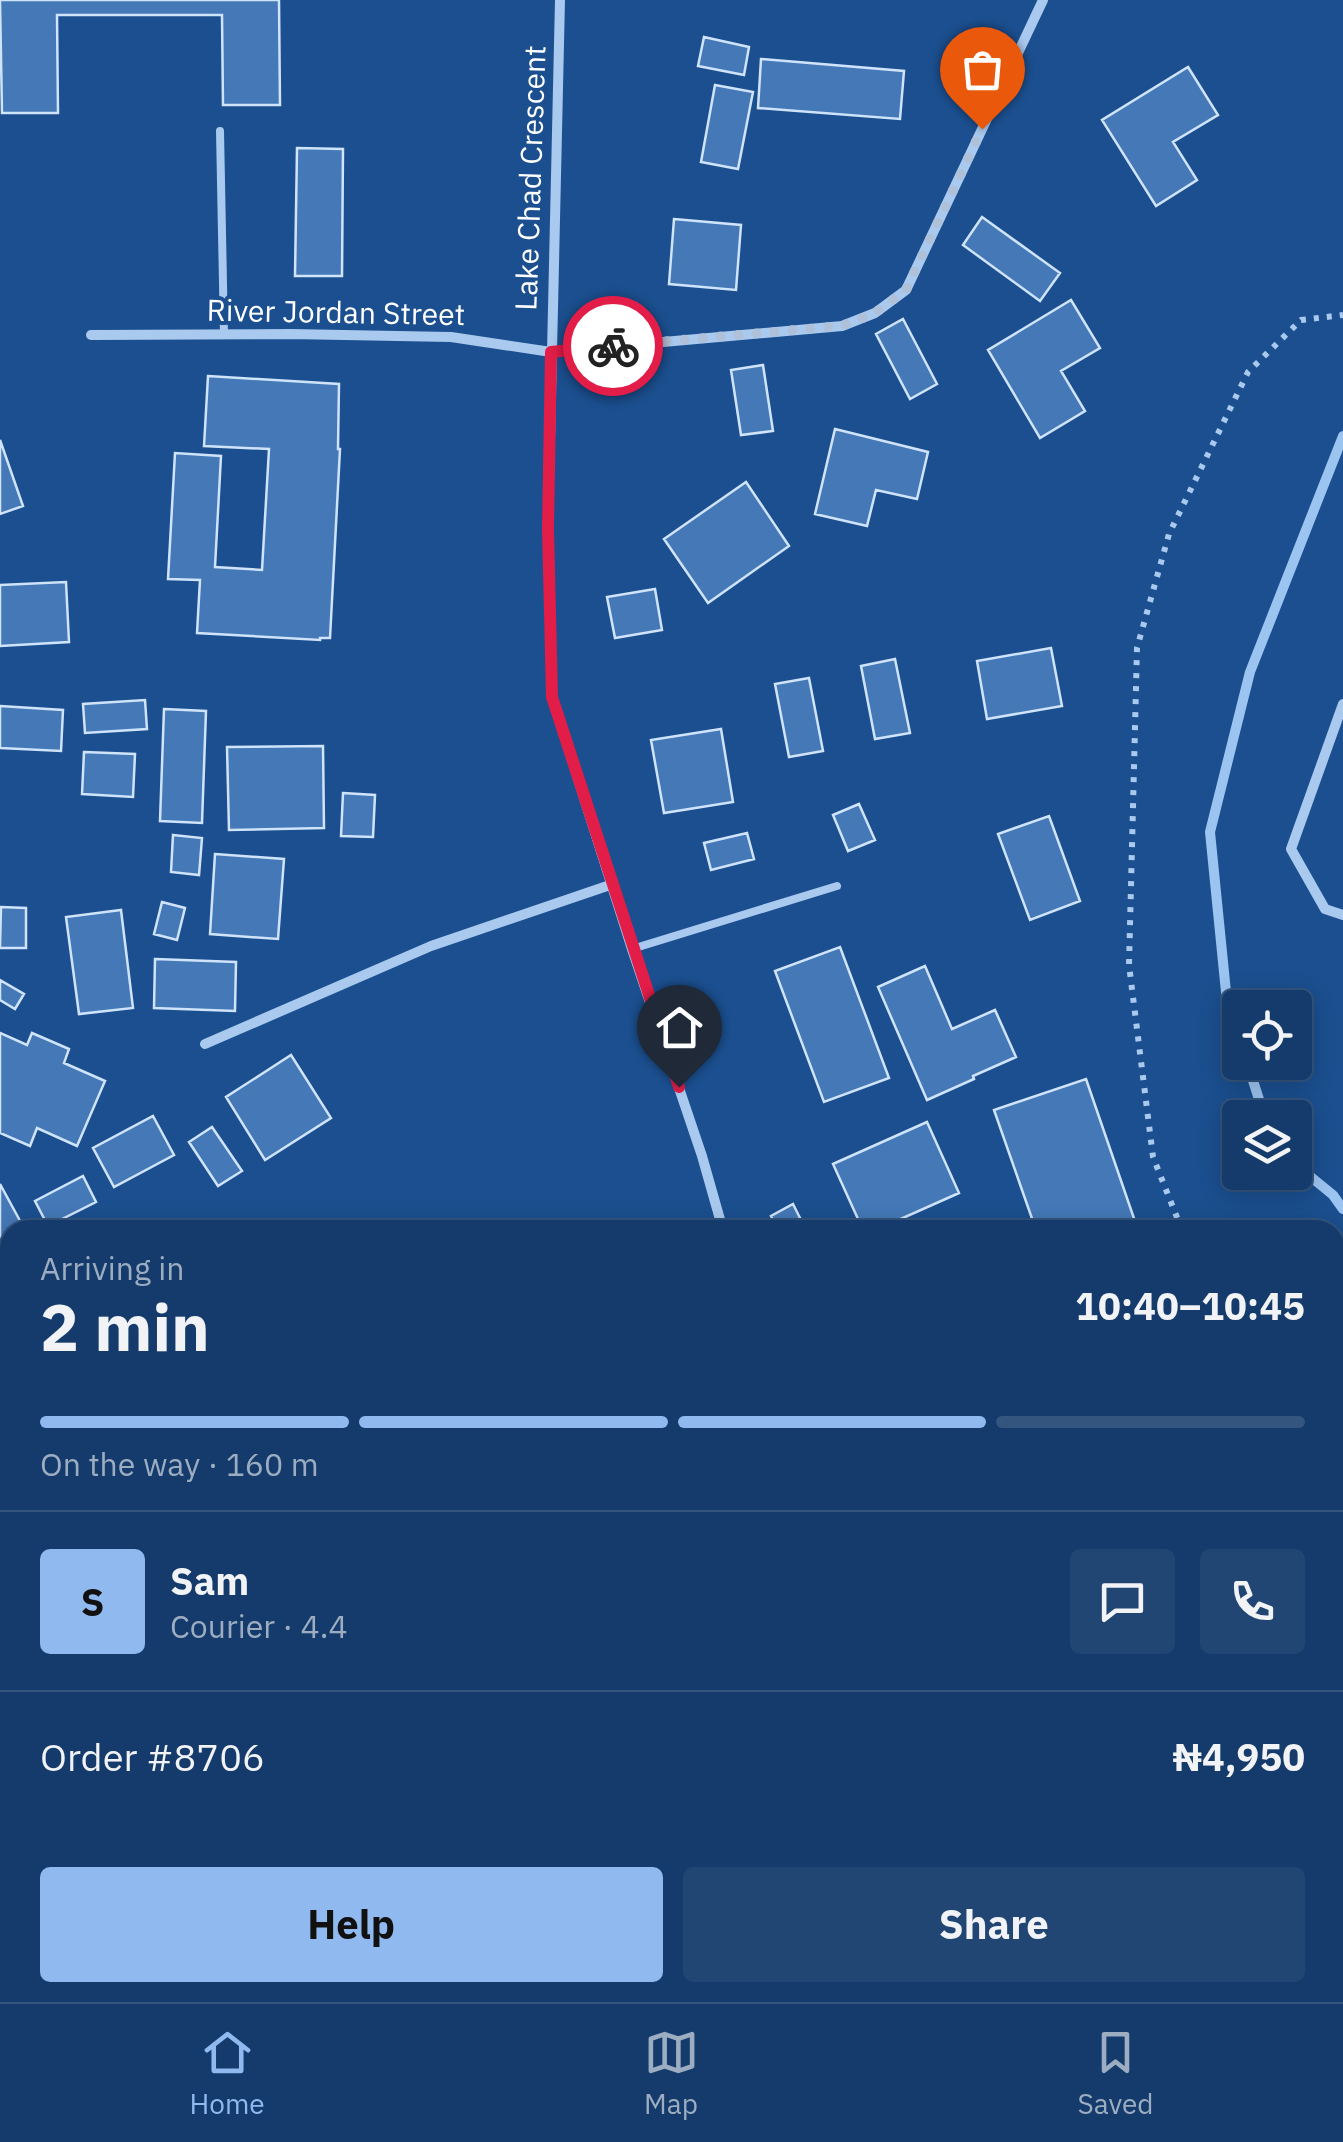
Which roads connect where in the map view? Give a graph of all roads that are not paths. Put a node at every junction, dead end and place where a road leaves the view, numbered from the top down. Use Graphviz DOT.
graph roads {
  1 [pos="560,0"];
  2 [pos="1043,0"];
  3 [pos="220,132"];
  4 [pos="91,335"];
  5 [pos="224,335"];
  6 [pos="551,352"];
  7 [pos="1343,704"];
  8 [pos="613,884"];
  9 [pos="837,886"];
  10 [pos="1343,915"];
  11 [pos="632,949"];
  12 [pos="205,1044"];
  13 [pos="720,1220"];
  1 -- 6 [label="street, Lake Chad Crescent"];
  2 -- 6 [label="street, River Jordan Street"];
  3 -- 5 [label="lane"];
  4 -- 5 [label="street, River Jordan Street"];
  5 -- 6 [label="street, River Jordan Street"];
  6 -- 8 [label="street, Lake Chad Crescent"];
  7 -- 10 [label="street"];
  8 -- 11 [label="street, Lake Chad Crescent"];
  8 -- 12 [label="street"];
  9 -- 11 [label="lane"];
  11 -- 13 [label="street, Lake Chad Crescent"];
}
